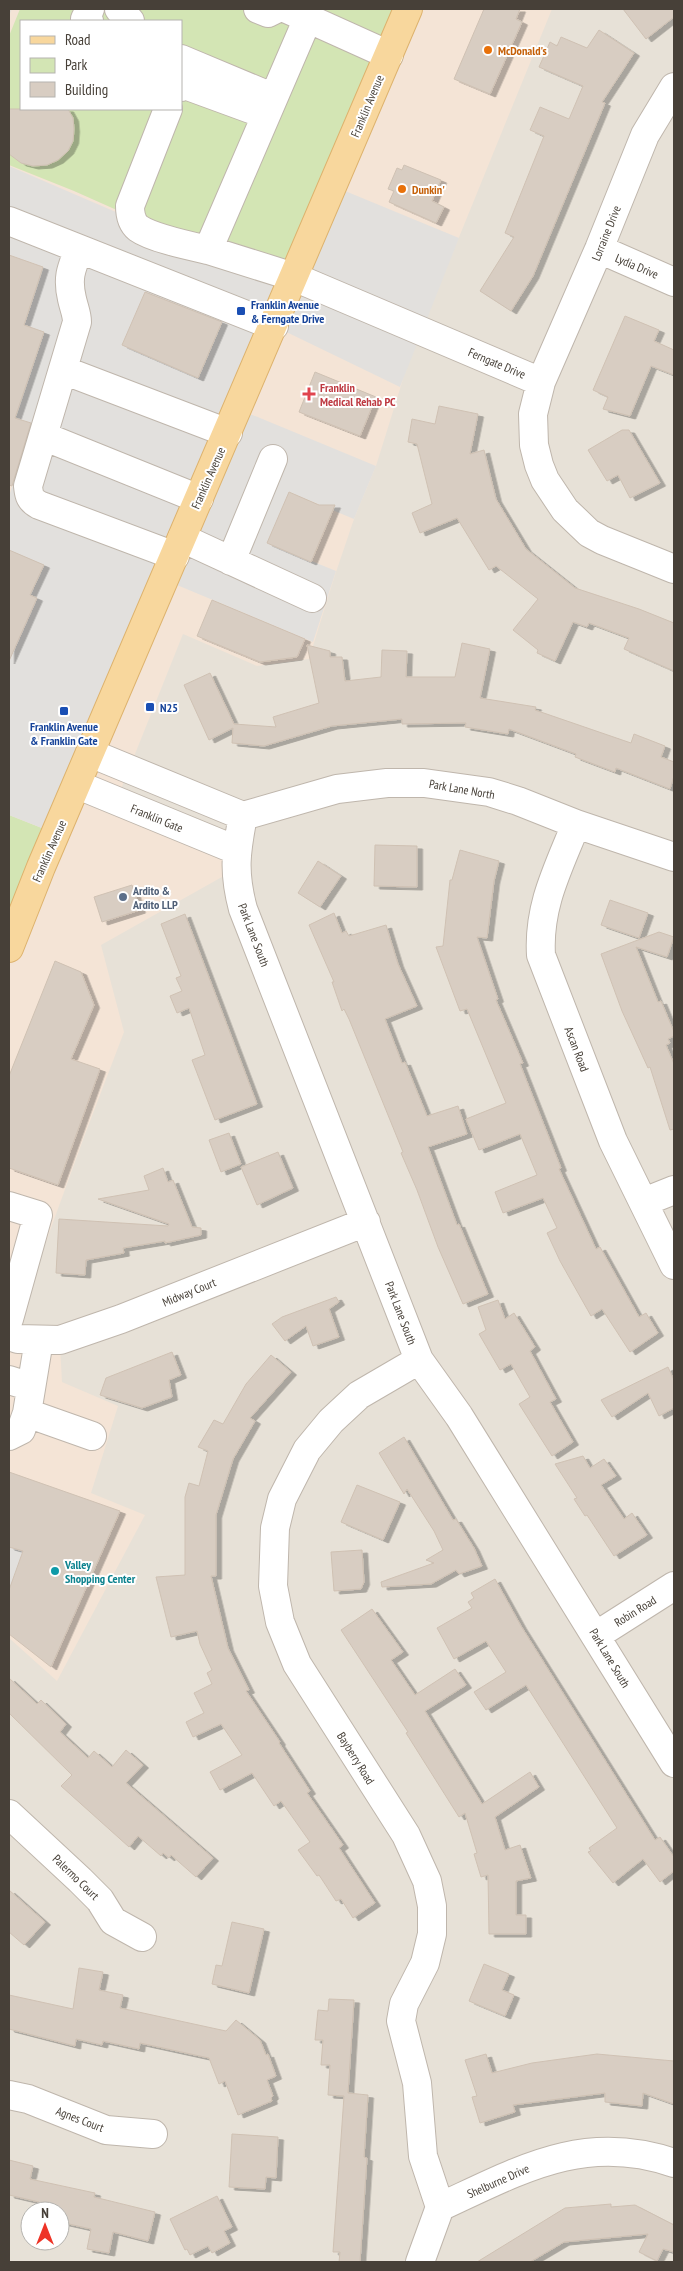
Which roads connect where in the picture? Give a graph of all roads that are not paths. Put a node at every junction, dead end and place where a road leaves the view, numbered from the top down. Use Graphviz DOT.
graph roads {
  1 [pos="119,9"];
  2 [pos="258,9"];
  3 [pos="276,9"];
  4 [pos="408,9"];
  5 [pos="297,13"];
  6 [pos="129,20"];
  7 [pos="182,43"];
  8 [pos="389,55"];
  9 [pos="182,59"];
  10 [pos="182,86"];
  11 [pos="674,87"];
  12 [pos="264,100"];
  13 [pos="168,110"];
  14 [pos="9,221"];
  15 [pos="79,249"];
  16 [pos="599,249"];
  17 [pos="208,250"];
  18 [pos="294,277"];
  19 [pos="674,282"];
  20 [pos="274,326"];
  21 [pos="63,370"];
  22 [pos="542,382"];
  23 [pos="228,433"];
  24 [pos="43,436"];
  25 [pos="273,459"];
  26 [pos="199,499"];
  27 [pos="179,547"];
  28 [pos="231,560"];
  29 [pos="674,569"];
  30 [pos="312,598"];
  31 [pos="90,753"];
  32 [pos="78,785"];
  33 [pos="243,816"];
  34 [pos="576,824"];
  35 [pos="236,850"];
  36 [pos="674,858"];
  37 [pos="9,948"];
  38 [pos="674,1190"];
  39 [pos="644,1202"];
  40 [pos="9,1206"];
  41 [pos="366,1222"];
  42 [pos="674,1265"];
  43 [pos="9,1319"];
  44 [pos="9,1336"];
  45 [pos="39,1340"];
  46 [pos="419,1360"];
  47 [pos="22,1393"];
  48 [pos="9,1436"];
  49 [pos="92,1436"];
  50 [pos="674,1586"];
  51 [pos="596,1635"];
  52 [pos="674,1763"];
  53 [pos="9,1814"];
  54 [pos="142,1937"];
  55 [pos="9,2095"];
  56 [pos="153,2134"];
  57 [pos="674,2163"];
  58 [pos="440,2207"];
  59 [pos="420,2262"];
  1 -- 6 [label="street"];
  2 -- 3 [label="street"];
  4 -- 8 [label="main road, Franklin Avenue"];
  5 -- 8 [label="street"];
  5 -- 12 [label="street"];
  7 -- 12 [label="street"];
  8 -- 18 [label="main road, Franklin Avenue"];
  9 -- 12 [label="street"];
  10 -- 12 [label="street"];
  11 -- 16 [label="street, Lorraine Drive"];
  12 -- 17 [label="street"];
  13 -- 17 [label="street, Ferngate Drive"];
  14 -- 15 [label="street"];
  15 -- 20 [label="street"];
  15 -- 21 [label="street"];
  16 -- 19 [label="street, Lydia Drive"];
  16 -- 22 [label="street, Lorraine Drive"];
  17 -- 18 [label="street, Ferngate Drive"];
  18 -- 20 [label="main road, Franklin Avenue"];
  18 -- 22 [label="street, Ferngate Drive"];
  20 -- 23 [label="main road, Franklin Avenue"];
  21 -- 23 [label="street"];
  21 -- 24 [label="street"];
  22 -- 29 [label="street, Ferngate Drive"];
  23 -- 26 [label="main road, Franklin Avenue"];
  24 -- 26 [label="street"];
  24 -- 27 [label="street"];
  25 -- 28 [label="street"];
  26 -- 27 [label="main road, Franklin Avenue"];
  27 -- 28 [label="street"];
  27 -- 31 [label="main road, Franklin Avenue"];
  28 -- 30 [label="street"];
  31 -- 32 [label="main road, Franklin Avenue"];
  31 -- 33 [label="street"];
  32 -- 35 [label="street, Franklin Gate"];
  32 -- 37 [label="main road, Franklin Avenue"];
  33 -- 34 [label="street, Park Lane North"];
  33 -- 35 [label="street, Park Lane South"];
  34 -- 36 [label="street, Park Lane North"];
  34 -- 39 [label="street, Ascan Road"];
  35 -- 41 [label="street, Park Lane South"];
  38 -- 39 [label="street"];
  39 -- 42 [label="street, Ascan Road"];
  40 -- 43 [label="street"];
  41 -- 45 [label="street, Midway Court"];
  41 -- 46 [label="street, Park Lane South"];
  44 -- 45 [label="street, Midway Court"];
  45 -- 47 [label="street"];
  46 -- 51 [label="street, Park Lane South"];
  46 -- 58 [label="street, Bayberry Road"];
  47 -- 48 [label="street"];
  47 -- 49 [label="street"];
  50 -- 51 [label="street, Robin Road"];
  51 -- 52 [label="street, Park Lane South"];
  53 -- 54 [label="street, Palermo Court"];
  55 -- 56 [label="street, Agnes Court"];
  57 -- 58 [label="street, Shelburne Drive"];
  58 -- 59 [label="street"];
}
